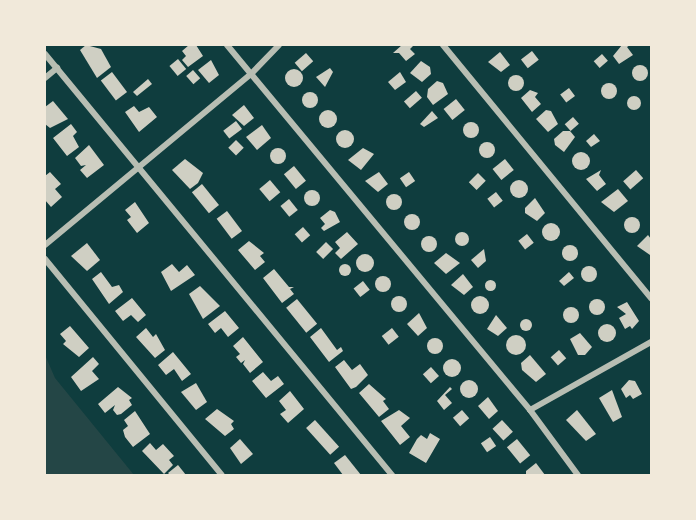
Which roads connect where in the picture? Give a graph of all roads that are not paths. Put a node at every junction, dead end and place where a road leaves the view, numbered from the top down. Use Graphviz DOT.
graph roads {
  1 [pos="227,45"];
  2 [pos="279,45"];
  3 [pos="443,45"];
  4 [pos="45,54"];
  5 [pos="57,68"];
  6 [pos="251,74"];
  7 [pos="45,78"];
  8 [pos="139,167"];
  9 [pos="45,245"];
  10 [pos="45,259"];
  11 [pos="651,298"];
  12 [pos="651,342"];
  13 [pos="530,410"];
  14 [pos="222,475"];
  15 [pos="392,475"];
  16 [pos="578,475"];
  1 -- 6 [label="street"];
  2 -- 6 [label="street"];
  3 -- 11 [label="street"];
  4 -- 5 [label="street"];
  5 -- 7 [label="street"];
  5 -- 8 [label="street"];
  6 -- 8 [label="street"];
  6 -- 13 [label="street"];
  8 -- 9 [label="street"];
  8 -- 15 [label="street"];
  10 -- 14 [label="street"];
  12 -- 13 [label="street"];
  13 -- 16 [label="street"];
}
